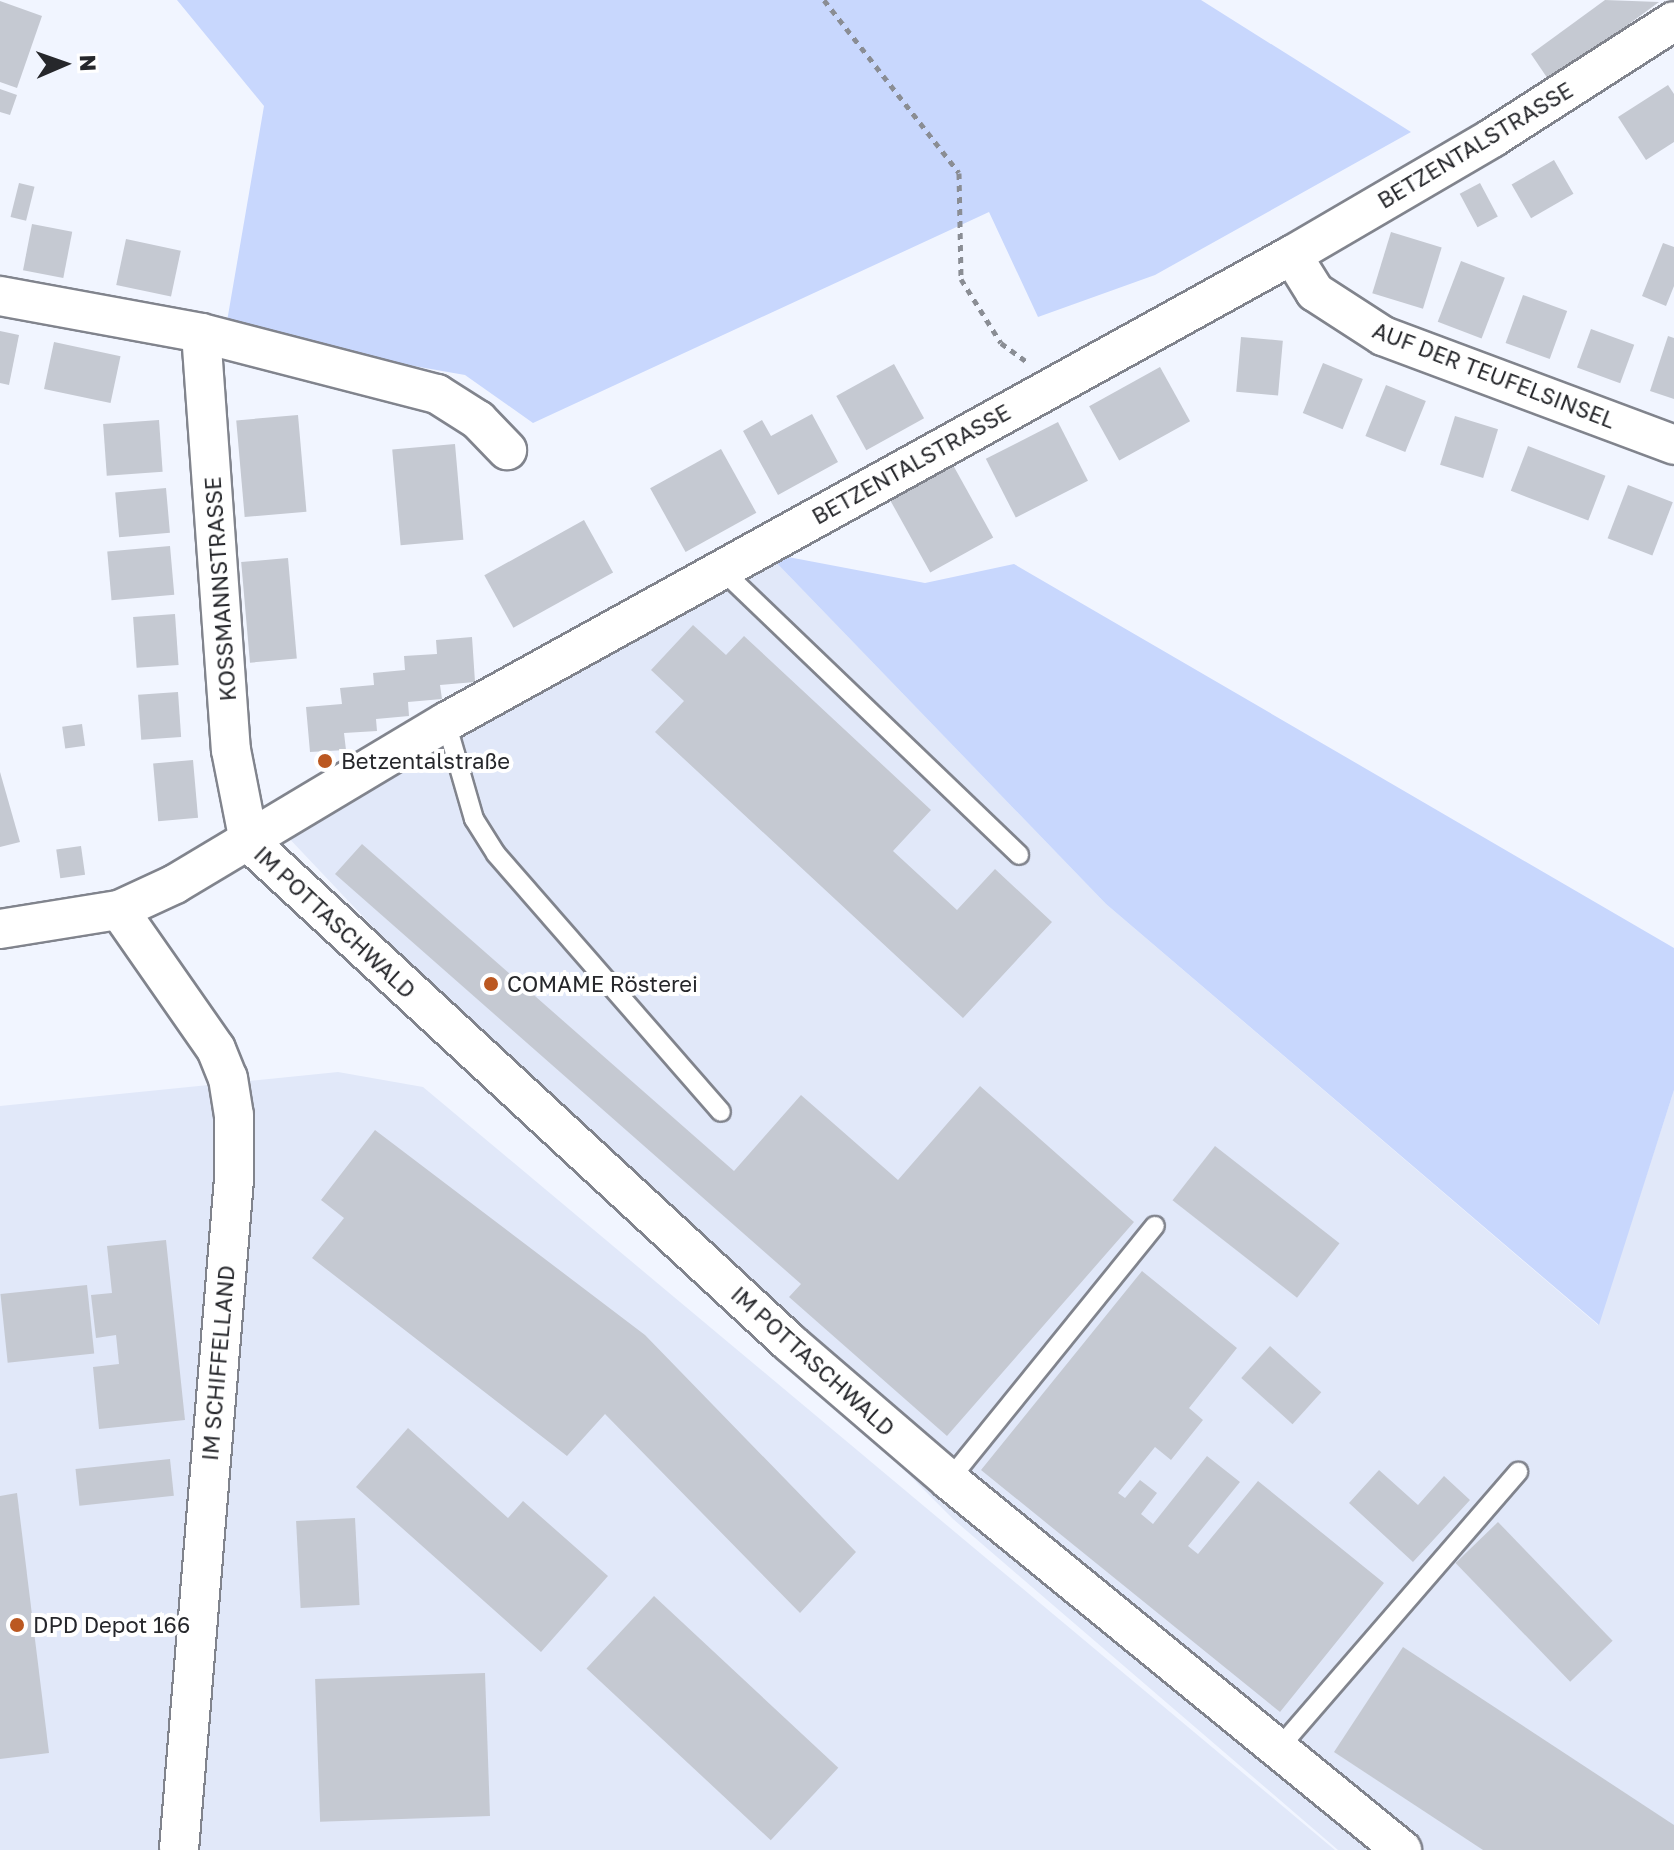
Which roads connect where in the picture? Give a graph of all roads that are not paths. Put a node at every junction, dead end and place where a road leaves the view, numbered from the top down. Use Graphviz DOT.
graph roads {
  1 [pos="1673,23"];
  2 [pos="1292,255"];
  3 [pos="0,296"];
  4 [pos="201,333"];
  5 [pos="1674,445"];
  6 [pos="507,450"];
  7 [pos="721,569"];
  8 [pos="446,722"];
  9 [pos="249,842"];
  10 [pos="1019,855"];
  11 [pos="119,910"];
  12 [pos="0,929"];
  13 [pos="721,1112"];
  14 [pos="1155,1226"];
  15 [pos="1518,1472"];
  16 [pos="949,1480"];
  17 [pos="1278,1749"];
  18 [pos="179,1850"];
  19 [pos="1402,1850"];
  1 -- 2 [label="street, BETZENTALSTRASSE"];
  2 -- 5 [label="street, AUF DER TEUFELSINSEL"];
  2 -- 7 [label="street, BETZENTALSTRASSE"];
  3 -- 4 [label="street"];
  4 -- 6 [label="street"];
  4 -- 9 [label="street, KOSSMANNSTRASSE"];
  7 -- 8 [label="street, BETZENTALSTRASSE"];
  7 -- 10 [label="lane"];
  8 -- 9 [label="street, BETZENTALSTRASSE"];
  8 -- 13 [label="lane"];
  9 -- 11 [label="street, BETZENTALSTRASSE"];
  9 -- 16 [label="street, IM POTTASCHWALD"];
  11 -- 12 [label="street, BETZENTALSTRASSE"];
  11 -- 18 [label="street, IM SCHIFFELLAND"];
  14 -- 16 [label="lane"];
  15 -- 17 [label="lane"];
  16 -- 17 [label="street, IM POTTASCHWALD"];
  17 -- 19 [label="street, IM POTTASCHWALD"];
}
